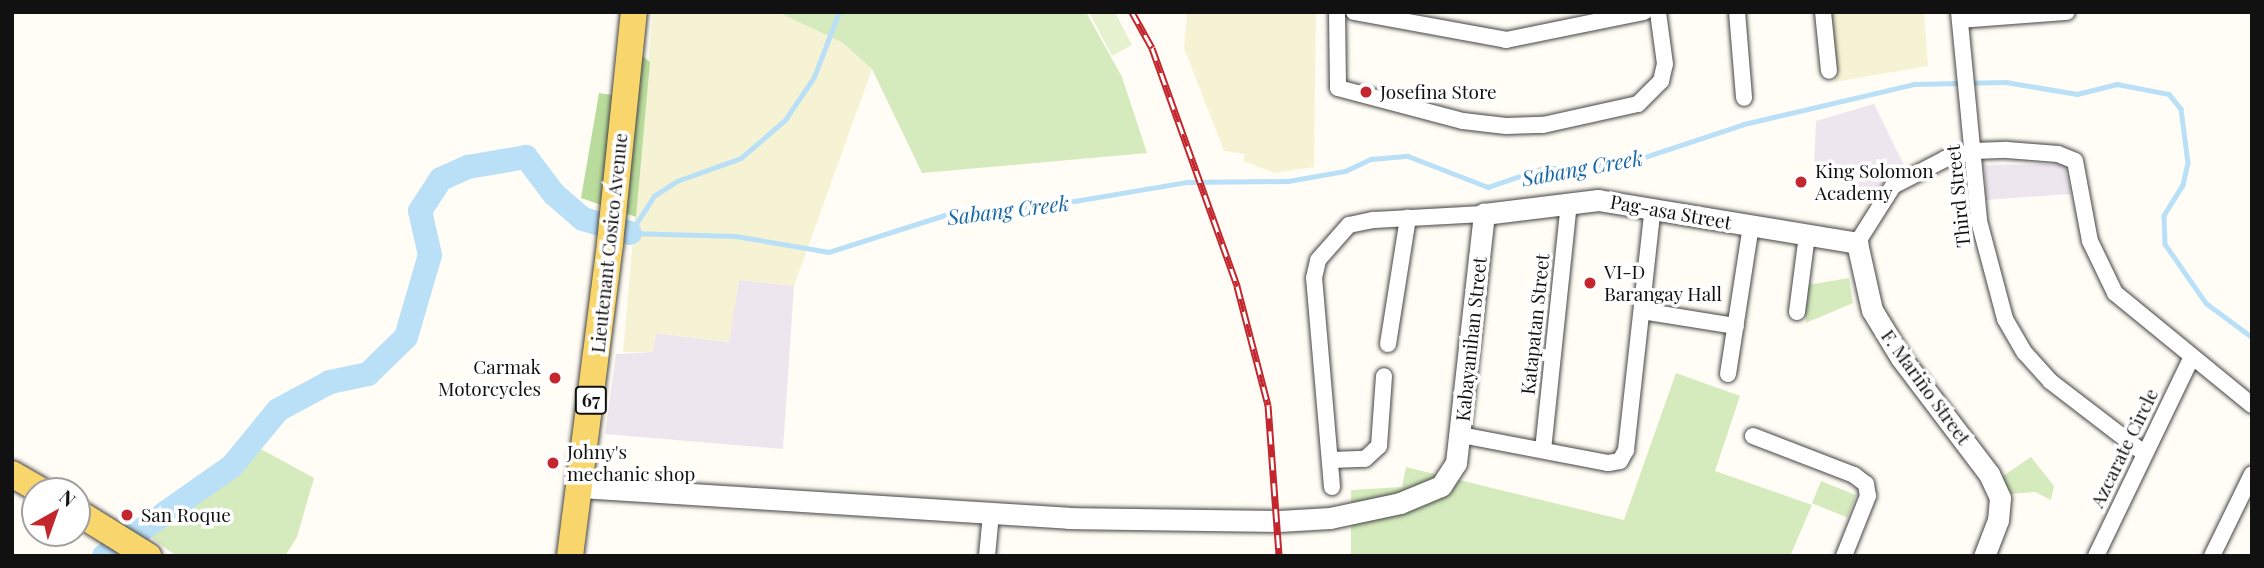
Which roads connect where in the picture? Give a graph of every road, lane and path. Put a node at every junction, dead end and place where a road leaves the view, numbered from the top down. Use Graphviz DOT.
graph roads {
  1 [pos="634,12"];
  2 [pos="1337,12"];
  3 [pos="1354,12"];
  4 [pos="1644,12"];
  5 [pos="1658,12"];
  6 [pos="1737,12"];
  7 [pos="1823,12"];
  8 [pos="2067,12"];
  9 [pos="1959,16"];
  10 [pos="1829,71"];
  11 [pos="1744,98"];
  12 [pos="1974,150"];
  13 [pos="1569,202"];
  14 [pos="1653,206"];
  15 [pos="1484,214"];
  16 [pos="1408,218"];
  17 [pos="1751,226"];
  18 [pos="1807,235"];
  19 [pos="1857,243"];
  20 [pos="1642,311"];
  21 [pos="1797,312"];
  22 [pos="1736,326"];
  23 [pos="1388,344"];
  24 [pos="2191,359"];
  25 [pos="1728,374"];
  26 [pos="1384,376"];
  27 [pos="2252,405"];
  28 [pos="1461,435"];
  29 [pos="1753,436"];
  30 [pos="1543,450"];
  31 [pos="2144,453"];
  32 [pos="1331,460"];
  33 [pos="2252,474"];
  34 [pos="580,487"];
  35 [pos="1332,487"];
  36 [pos="991,514"];
  37 [pos="91,521"];
  38 [pos="145,554"];
  39 [pos="570,556"];
  40 [pos="987,556"];
  41 [pos="1844,556"];
  42 [pos="1984,556"];
  43 [pos="2096,556"];
  44 [pos="2212,556"];
  1 -- 34 [label="main road, Lieutenant Cosico Avenue / 67"];
  2 -- 5 [label="street"];
  3 -- 4 [label="street"];
  6 -- 11 [label="street"];
  7 -- 10 [label="street"];
  8 -- 9 [label="street"];
  9 -- 12 [label="street, Third Street"];
  12 -- 19 [label="street"];
  12 -- 24 [label="street"];
  12 -- 31 [label="street, Third Street"];
  13 -- 14 [label="street, Pag-asa Street"];
  13 -- 15 [label="street, Pag-asa Street"];
  13 -- 30 [label="street, Katapatan Street"];
  14 -- 17 [label="street, Pag-asa Street"];
  14 -- 20 [label="street"];
  15 -- 16 [label="street"];
  15 -- 28 [label="street, Kabayanihan Street"];
  16 -- 23 [label="street"];
  16 -- 32 [label="street"];
  17 -- 18 [label="street, Pag-asa Street"];
  17 -- 22 [label="street"];
  18 -- 19 [label="street, Pag-asa Street"];
  18 -- 21 [label="street"];
  19 -- 42 [label="street, F. Mariño Street"];
  20 -- 22 [label="street"];
  20 -- 30 [label="street"];
  22 -- 25 [label="street"];
  24 -- 27 [label="street"];
  24 -- 31 [label="street, Azcarate Circle"];
  26 -- 32 [label="street"];
  28 -- 30 [label="street"];
  28 -- 36 [label="street, Kabayanihan Street"];
  29 -- 41 [label="street"];
  31 -- 43 [label="street, Azcarate Circle"];
  32 -- 35 [label="street"];
  33 -- 44 [label="street"];
  34 -- 36 [label="street"];
  34 -- 39 [label="main road, Lieutenant Cosico Avenue / 67"];
  36 -- 40 [label="street"];
  37 -- 38 [label="main road"];
}
